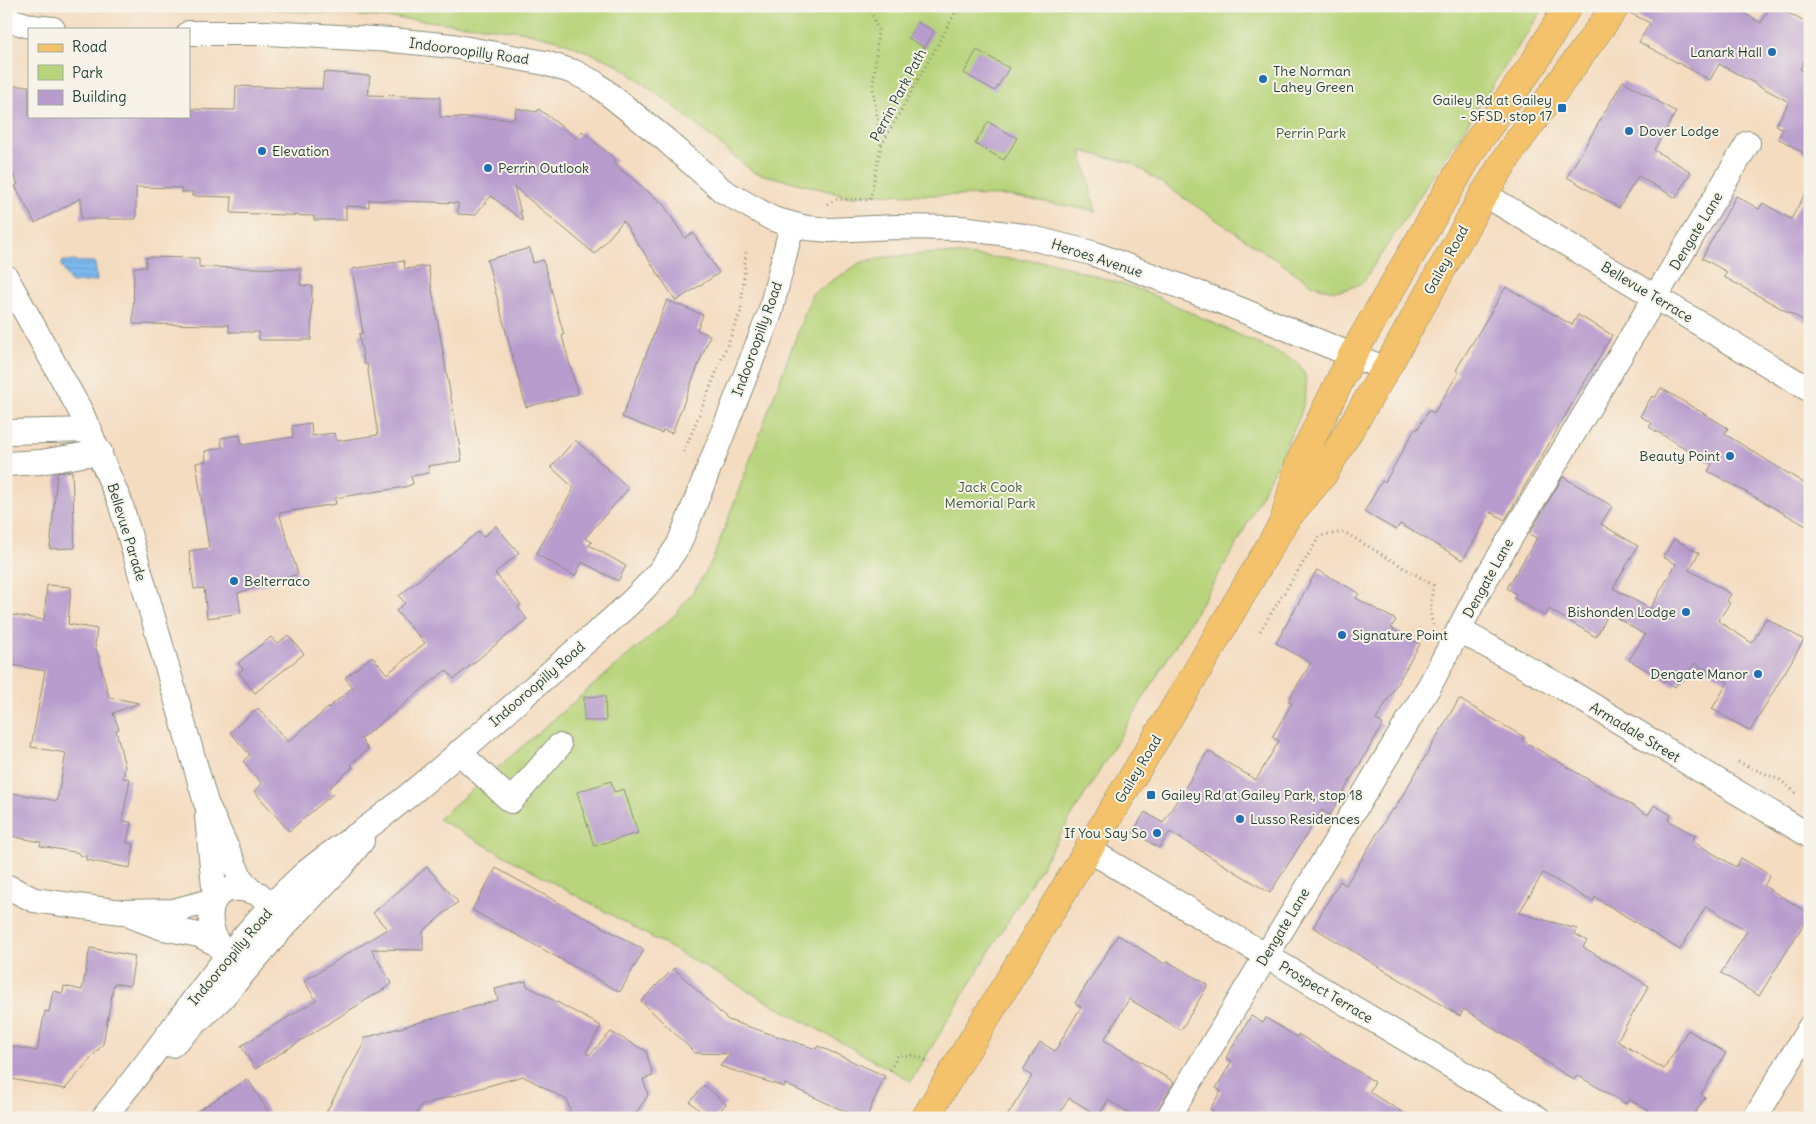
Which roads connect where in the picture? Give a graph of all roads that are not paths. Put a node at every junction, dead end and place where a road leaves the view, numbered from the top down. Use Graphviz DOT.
graph roads {
  1 [pos="1568,6"];
  2 [pos="1616,6"];
  3 [pos="6,20"];
  4 [pos="43,28"];
  5 [pos="190,33"];
  6 [pos="1748,143"];
  7 [pos="1484,194"];
  8 [pos="792,225"];
  9 [pos="6,277"];
  10 [pos="1655,298"];
  11 [pos="1353,354"];
  12 [pos="1386,369"];
  13 [pos="1810,390"];
  14 [pos="90,430"];
  15 [pos="6,432"];
  16 [pos="100,452"];
  17 [pos="6,464"];
  18 [pos="1285,520"];
  19 [pos="1459,630"];
  20 [pos="559,746"];
  21 [pos="459,752"];
  22 [pos="206,803"];
  23 [pos="380,818"];
  24 [pos="1810,836"];
  25 [pos="1089,850"];
  26 [pos="6,886"];
  27 [pos="251,891"];
  28 [pos="214,899"];
  29 [pos="34,900"];
  30 [pos="276,902"];
  31 [pos="6,905"];
  32 [pos="121,912"];
  33 [pos="269,942"];
  34 [pos="222,951"];
  35 [pos="1265,956"];
  36 [pos="1810,1027"];
  37 [pos="142,1073"];
  38 [pos="104,1118"];
  39 [pos="924,1118"];
  40 [pos="1168,1118"];
  41 [pos="1538,1118"];
  42 [pos="1755,1118"];
  1 -- 11 [label="main road, Gailey Road"];
  2 -- 7 [label="main road, Gailey Road"];
  3 -- 4 [label="street"];
  5 -- 8 [label="street, Indooroopilly Road"];
  6 -- 10 [label="street, Dengate Lane"];
  7 -- 10 [label="street, Bellevue Terrace"];
  7 -- 12 [label="main road, Gailey Road"];
  8 -- 11 [label="street, Heroes Avenue"];
  8 -- 21 [label="street, Indooroopilly Road"];
  9 -- 14 [label="street, Bellevue Parade"];
  10 -- 13 [label="street, Bellevue Terrace"];
  10 -- 19 [label="street, Dengate Lane"];
  11 -- 12 [label="street, Heroes Avenue"];
  11 -- 18 [label="main road, Gailey Road"];
  12 -- 18 [label="main road, Gailey Road"];
  14 -- 15 [label="street"];
  14 -- 16 [label="street, Bellevue Parade"];
  16 -- 17 [label="street"];
  16 -- 22 [label="street, Bellevue Parade"];
  18 -- 25 [label="main road, Gailey Road"];
  19 -- 24 [label="street, Armadale Street"];
  19 -- 35 [label="street, Dengate Lane"];
  20 -- 21 [label="street"];
  21 -- 23 [label="street, Indooroopilly Road"];
  22 -- 27 [label="street, Bellevue Parade"];
  22 -- 28 [label="street, Bellevue Parade"];
  23 -- 30 [label="street, Indooroopilly Road"];
  23 -- 33 [label="street, Indooroopilly Road"];
  25 -- 35 [label="street, Prospect Terrace"];
  25 -- 39 [label="main road, Gailey Road"];
  26 -- 29 [label="street"];
  27 -- 28 [label="street"];
  27 -- 30 [label="street"];
  28 -- 32 [label="street"];
  28 -- 34 [label="street, Bellevue Parade"];
  29 -- 31 [label="street"];
  29 -- 32 [label="street"];
  30 -- 33 [label="street"];
  30 -- 34 [label="street, Indooroopilly Road"];
  32 -- 34 [label="street"];
  33 -- 34 [label="street"];
  33 -- 37 [label="street, Indooroopilly Road"];
  34 -- 37 [label="street, Indooroopilly Road"];
  35 -- 40 [label="street, Dengate Lane"];
  35 -- 41 [label="street, Prospect Terrace"];
  36 -- 42 [label="street"];
  37 -- 38 [label="street, Indooroopilly Road"];
}
